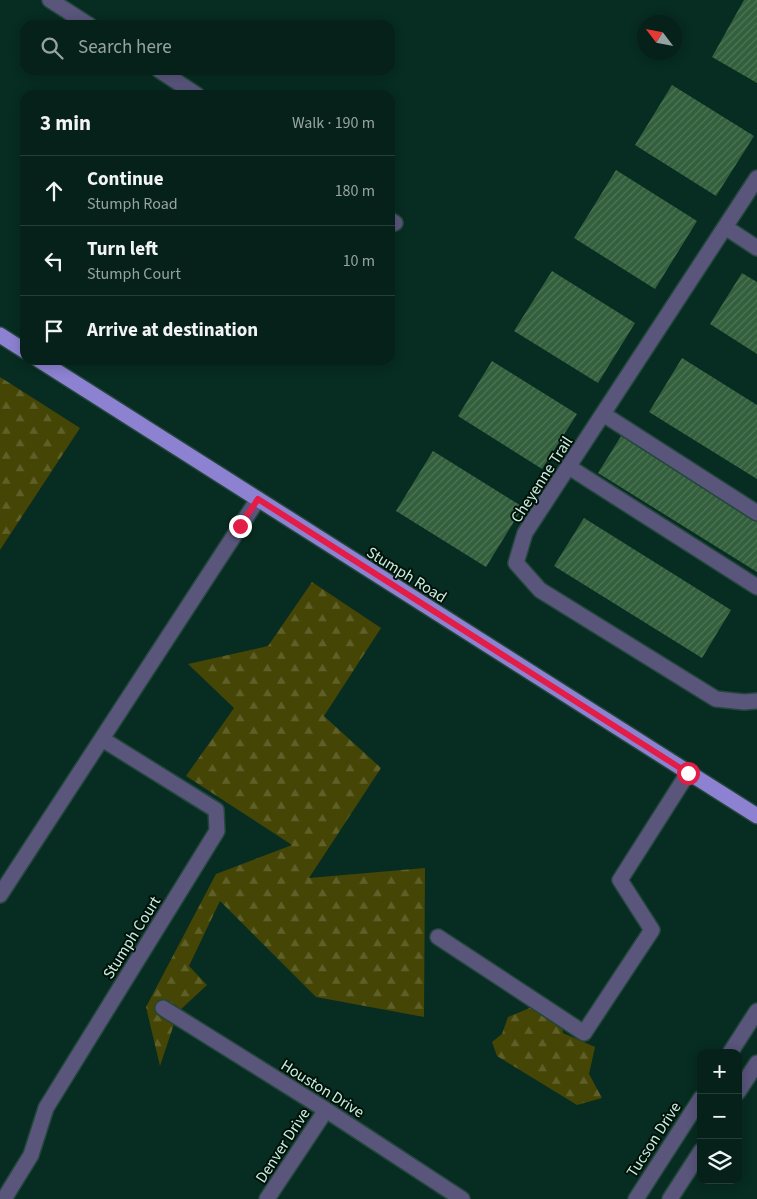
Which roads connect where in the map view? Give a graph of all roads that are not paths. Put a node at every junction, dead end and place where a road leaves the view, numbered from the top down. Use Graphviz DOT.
graph roads {
  1 [pos="50,0"];
  2 [pos="81,20"];
  3 [pos="166,75"];
  4 [pos="189,90"];
  5 [pos="757,178"];
  6 [pos="725,227"];
  7 [pos="757,248"];
  8 [pos="0,336"];
  9 [pos="20,348"];
  10 [pos="47,365"];
  11 [pos="603,414"];
  12 [pos="569,467"];
  13 [pos="258,499"];
  14 [pos="757,513"];
  15 [pos="757,587"];
  16 [pos="757,701"];
  17 [pos="102,738"];
  18 [pos="688,773"];
  19 [pos="757,816"];
  20 [pos="0,895"];
  21 [pos="438,937"];
  22 [pos="163,1008"];
  23 [pos="757,1011"];
  24 [pos="733,1049"];
  25 [pos="757,1063"];
  26 [pos="742,1086"];
  27 [pos="697,1104"];
  28 [pos="326,1110"];
  29 [pos="697,1157"];
  30 [pos="0,1195"];
  31 [pos="5,1199"];
  32 [pos="267,1199"];
  33 [pos="462,1199"];
  34 [pos="636,1199"];
  35 [pos="670,1199"];
  1 -- 2 [label="street"];
  3 -- 4 [label="street"];
  5 -- 6 [label="street, Cheyenne Trail"];
  6 -- 7 [label="street"];
  6 -- 11 [label="street, Cheyenne Trail"];
  8 -- 9 [label="main road"];
  10 -- 13 [label="main road, Stumph Road"];
  11 -- 12 [label="street, Cheyenne Trail"];
  11 -- 14 [label="street"];
  12 -- 15 [label="street"];
  12 -- 16 [label="street, Cheyenne Trail"];
  13 -- 17 [label="street"];
  13 -- 18 [label="main road, Stumph Road"];
  17 -- 20 [label="street"];
  17 -- 31 [label="street, Stumph Court"];
  18 -- 19 [label="main road, Stumph Road"];
  18 -- 21 [label="street"];
  22 -- 28 [label="street, Houston Drive"];
  23 -- 24 [label="street"];
  25 -- 26 [label="street"];
  27 -- 34 [label="street, Tucson Drive"];
  28 -- 32 [label="street, Denver Drive"];
  28 -- 33 [label="street, Houston Drive"];
  29 -- 35 [label="street"];
  30 -- 31 [label="street"];
}
